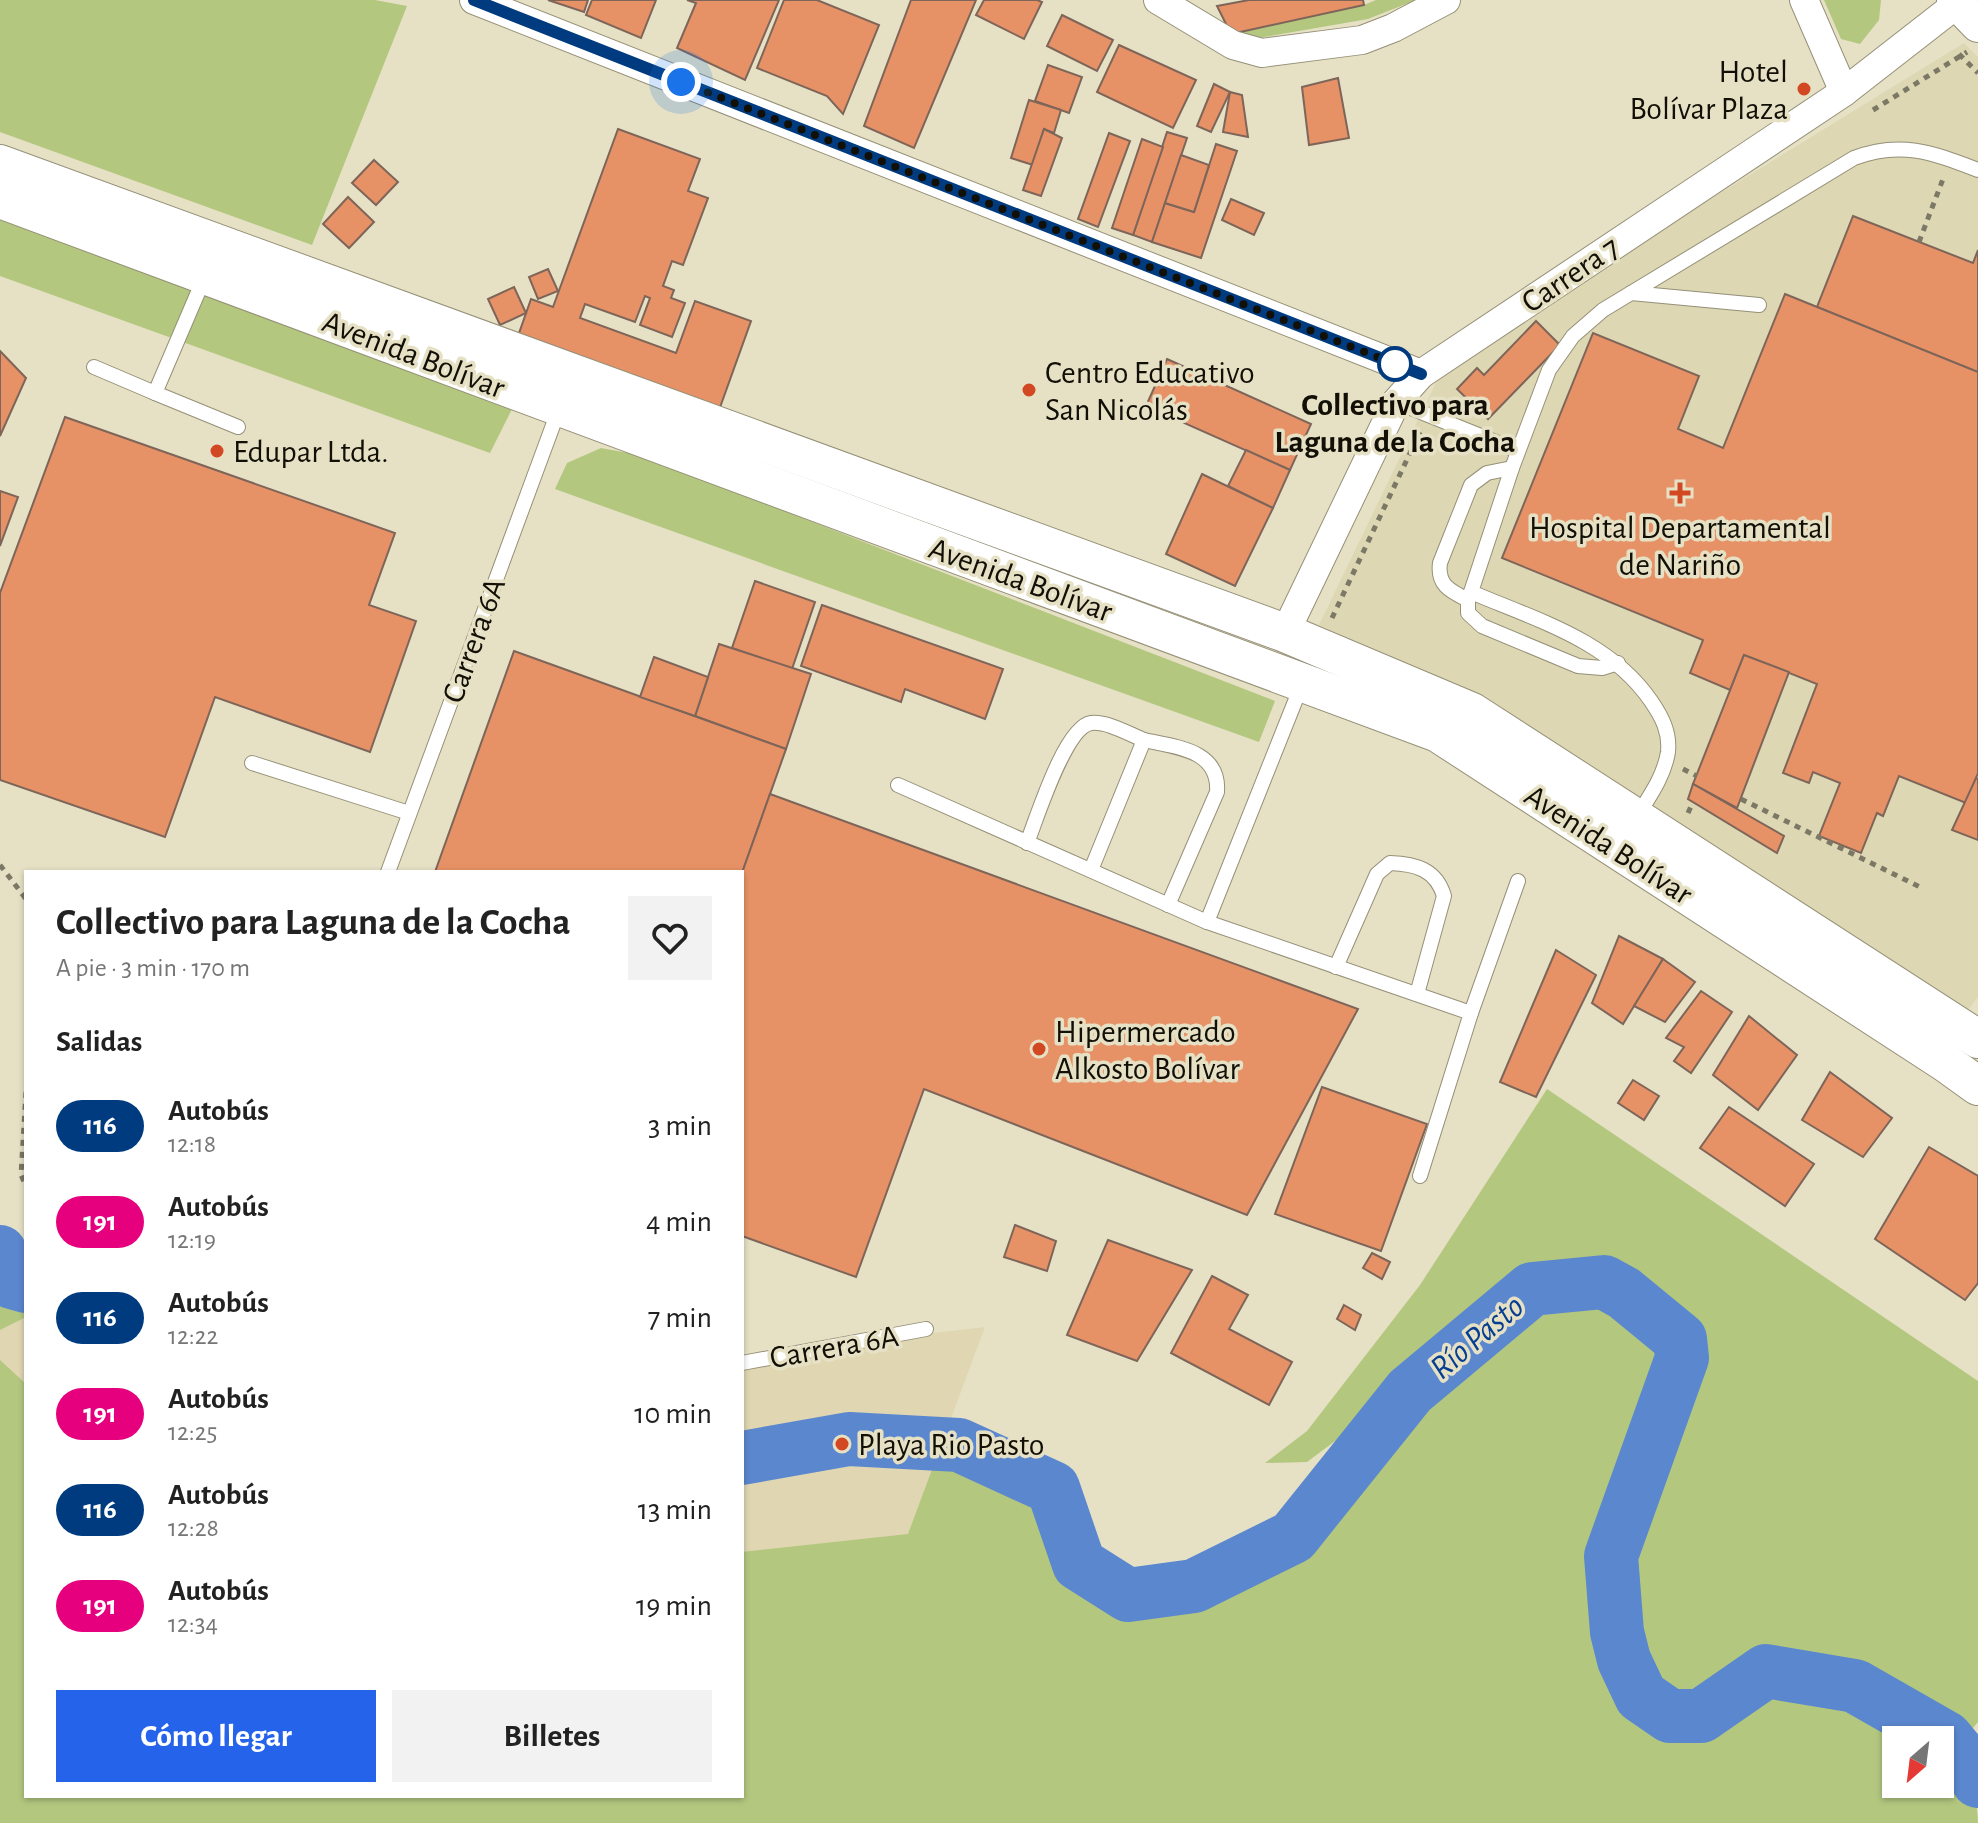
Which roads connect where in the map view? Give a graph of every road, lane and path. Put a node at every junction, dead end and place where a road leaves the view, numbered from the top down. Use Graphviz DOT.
graph roads {
  1 [pos="474,0"];
  2 [pos="1158,0"];
  3 [pos="1446,0"];
  4 [pos="1804,0"];
  5 [pos="1963,10"];
  6 [pos="1844,92"];
  7 [pos="1950,160"];
  8 [pos="0,164"];
  9 [pos="1978,170"];
  10 [pos="0,199"];
  11 [pos="1919,242"];
  12 [pos="205,276"];
  13 [pos="1631,293"];
  14 [pos="1759,305"];
  15 [pos="94,367"];
  16 [pos="1421,374"];
  17 [pos="155,393"];
  18 [pos="1396,402"];
  19 [pos="559,409"];
  20 [pos="238,427"];
  21 [pos="1518,451"];
  22 [pos="1512,468"];
  23 [pos="1469,596"];
  24 [pos="1285,633"];
  25 [pos="1618,663"];
  26 [pos="1302,683"];
  27 [pos="1144,740"];
  28 [pos="252,763"];
  29 [pos="898,785"];
  30 [pos="1741,799"];
  31 [pos="409,813"];
  32 [pos="1636,818"];
  33 [pos="1027,843"];
  34 [pos="0,865"];
  35 [pos="389,870"];
  36 [pos="1091,870"];
  37 [pos="1518,881"];
  38 [pos="1924,889"];
  39 [pos="24,896"];
  40 [pos="1168,905"];
  41 [pos="1207,922"];
  42 [pos="1336,967"];
  43 [pos="1417,994"];
  44 [pos="1471,1013"];
  45 [pos="1975,1032"];
  46 [pos="1946,1063"];
  47 [pos="1978,1086"];
  48 [pos="24,1125"];
  49 [pos="1420,1176"];
  50 [pos="24,1182"];
  51 [pos="926,1329"];
  52 [pos="744,1363"];
  1 -- 16 [label="street"];
  2 -- 3 [label="street"];
  4 -- 6 [label="street"];
  5 -- 6 [label="street, Carrera 7"];
  6 -- 16 [label="street, Carrera 7"];
  7 -- 9 [label="lane"];
  7 -- 11 [label="path"];
  7 -- 13 [label="lane"];
  8 -- 24 [label="main road, Avenida Bolívar"];
  10 -- 12 [label="main road, Avenida Bolívar"];
  12 -- 17 [label="lane"];
  12 -- 19 [label="main road, Avenida Bolívar"];
  13 -- 14 [label="lane"];
  13 -- 21 [label="lane"];
  15 -- 17 [label="lane"];
  16 -- 18 [label="street, Carrera 7"];
  17 -- 20 [label="lane"];
  18 -- 21 [label="lane"];
  18 -- 24 [label="street, Carrera 7"];
  19 -- 26 [label="main road, Avenida Bolívar"];
  19 -- 31 [label="lane, Carrera 6A"];
  21 -- 22 [label="lane"];
  22 -- 23 [label="lane"];
  22 -- 23 [label="lane"];
  23 -- 25 [label="lane"];
  23 -- 25 [label="lane"];
  24 -- 32 [label="main road, Avenida Bolívar"];
  25 -- 32 [label="lane"];
  26 -- 41 [label="lane"];
  26 -- 46 [label="main road, Avenida Bolívar"];
  27 -- 33 [label="lane"];
  27 -- 36 [label="lane"];
  27 -- 40 [label="lane"];
  28 -- 31 [label="lane"];
  29 -- 33 [label="lane"];
  30 -- 38 [label="path"];
  31 -- 35 [label="lane, Carrera 6A"];
  32 -- 45 [label="main road, Avenida Bolívar"];
  33 -- 36 [label="lane"];
  34 -- 39 [label="path"];
  36 -- 40 [label="lane"];
  37 -- 44 [label="lane"];
  40 -- 41 [label="lane"];
  41 -- 42 [label="lane"];
  42 -- 43 [label="lane"];
  42 -- 43 [label="lane"];
  43 -- 44 [label="lane"];
  44 -- 49 [label="lane"];
  45 -- 46 [label="main road"];
  46 -- 47 [label="main road, Avenida Bolívar"];
  48 -- 50 [label="path"];
  51 -- 52 [label="lane, Carrera 6A"];
}
